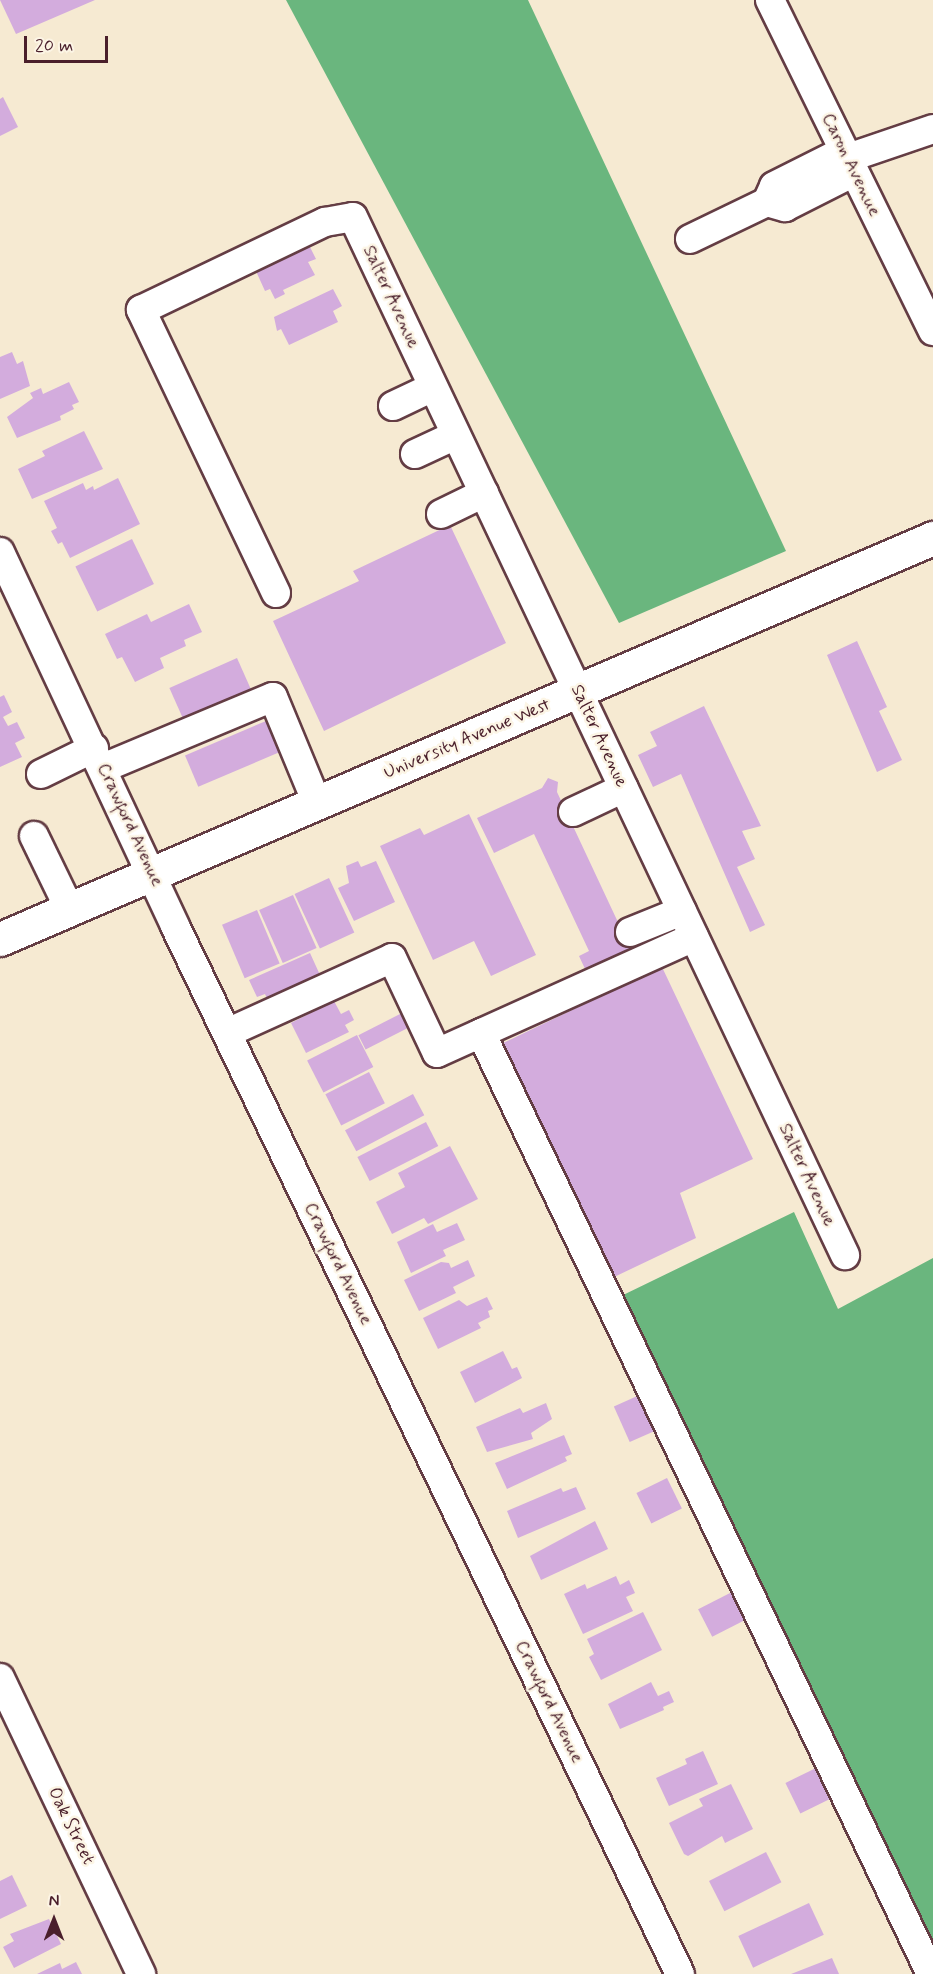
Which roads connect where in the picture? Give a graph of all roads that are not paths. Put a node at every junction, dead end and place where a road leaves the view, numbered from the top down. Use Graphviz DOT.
graph roads {
  1 [pos="770,0"];
  2 [pos="933,129"];
  3 [pos="849,160"];
  4 [pos="690,239"];
  5 [pos="933,331"];
  6 [pos="434,387"];
  7 [pos="393,406"];
  8 [pos="456,435"];
  9 [pos="415,454"];
  10 [pos="484,493"];
  11 [pos="441,514"];
  12 [pos="933,538"];
  13 [pos="0,552"];
  14 [pos="276,593"];
  15 [pos="578,692"];
  16 [pos="98,758"];
  17 [pos="41,774"];
  18 [pos="624,788"];
  19 [pos="317,804"];
  20 [pos="573,812"];
  21 [pos="34,836"];
  22 [pos="153,874"];
  23 [pos="70,910"];
  24 [pos="688,924"];
  25 [pos="630,932"];
  26 [pos="0,939"];
  27 [pos="227,1033"];
  28 [pos="481,1033"];
  29 [pos="845,1255"];
  30 [pos="0,1678"];
  31 [pos="141,1974"];
  32 [pos="680,1974"];
  33 [pos="931,1974"];
  1 -- 3 [label="street, Caron Avenue"];
  2 -- 3 [label="street"];
  3 -- 4 [label="street"];
  3 -- 5 [label="street, Caron Avenue"];
  6 -- 7 [label="street"];
  6 -- 8 [label="street, Salter Avenue"];
  6 -- 14 [label="street, Salter Avenue"];
  8 -- 9 [label="street"];
  8 -- 10 [label="street, Salter Avenue"];
  10 -- 11 [label="street"];
  10 -- 15 [label="street, Salter Avenue"];
  12 -- 15 [label="main road, University Avenue West"];
  13 -- 16 [label="street, Crawford Avenue"];
  15 -- 18 [label="street, Salter Avenue"];
  15 -- 19 [label="main road, University Avenue West"];
  16 -- 17 [label="street"];
  16 -- 19 [label="street"];
  16 -- 22 [label="street, Crawford Avenue"];
  18 -- 20 [label="street"];
  18 -- 24 [label="street, Salter Avenue"];
  19 -- 22 [label="main road, University Avenue West"];
  21 -- 23 [label="street"];
  22 -- 23 [label="main road, University Avenue West"];
  22 -- 27 [label="street, Crawford Avenue"];
  23 -- 26 [label="main road, University Avenue West"];
  24 -- 25 [label="street"];
  24 -- 28 [label="street"];
  24 -- 29 [label="street, Salter Avenue"];
  27 -- 28 [label="street"];
  27 -- 32 [label="street, Crawford Avenue"];
  28 -- 33 [label="street"];
  30 -- 31 [label="street, Oak Street"];
}
